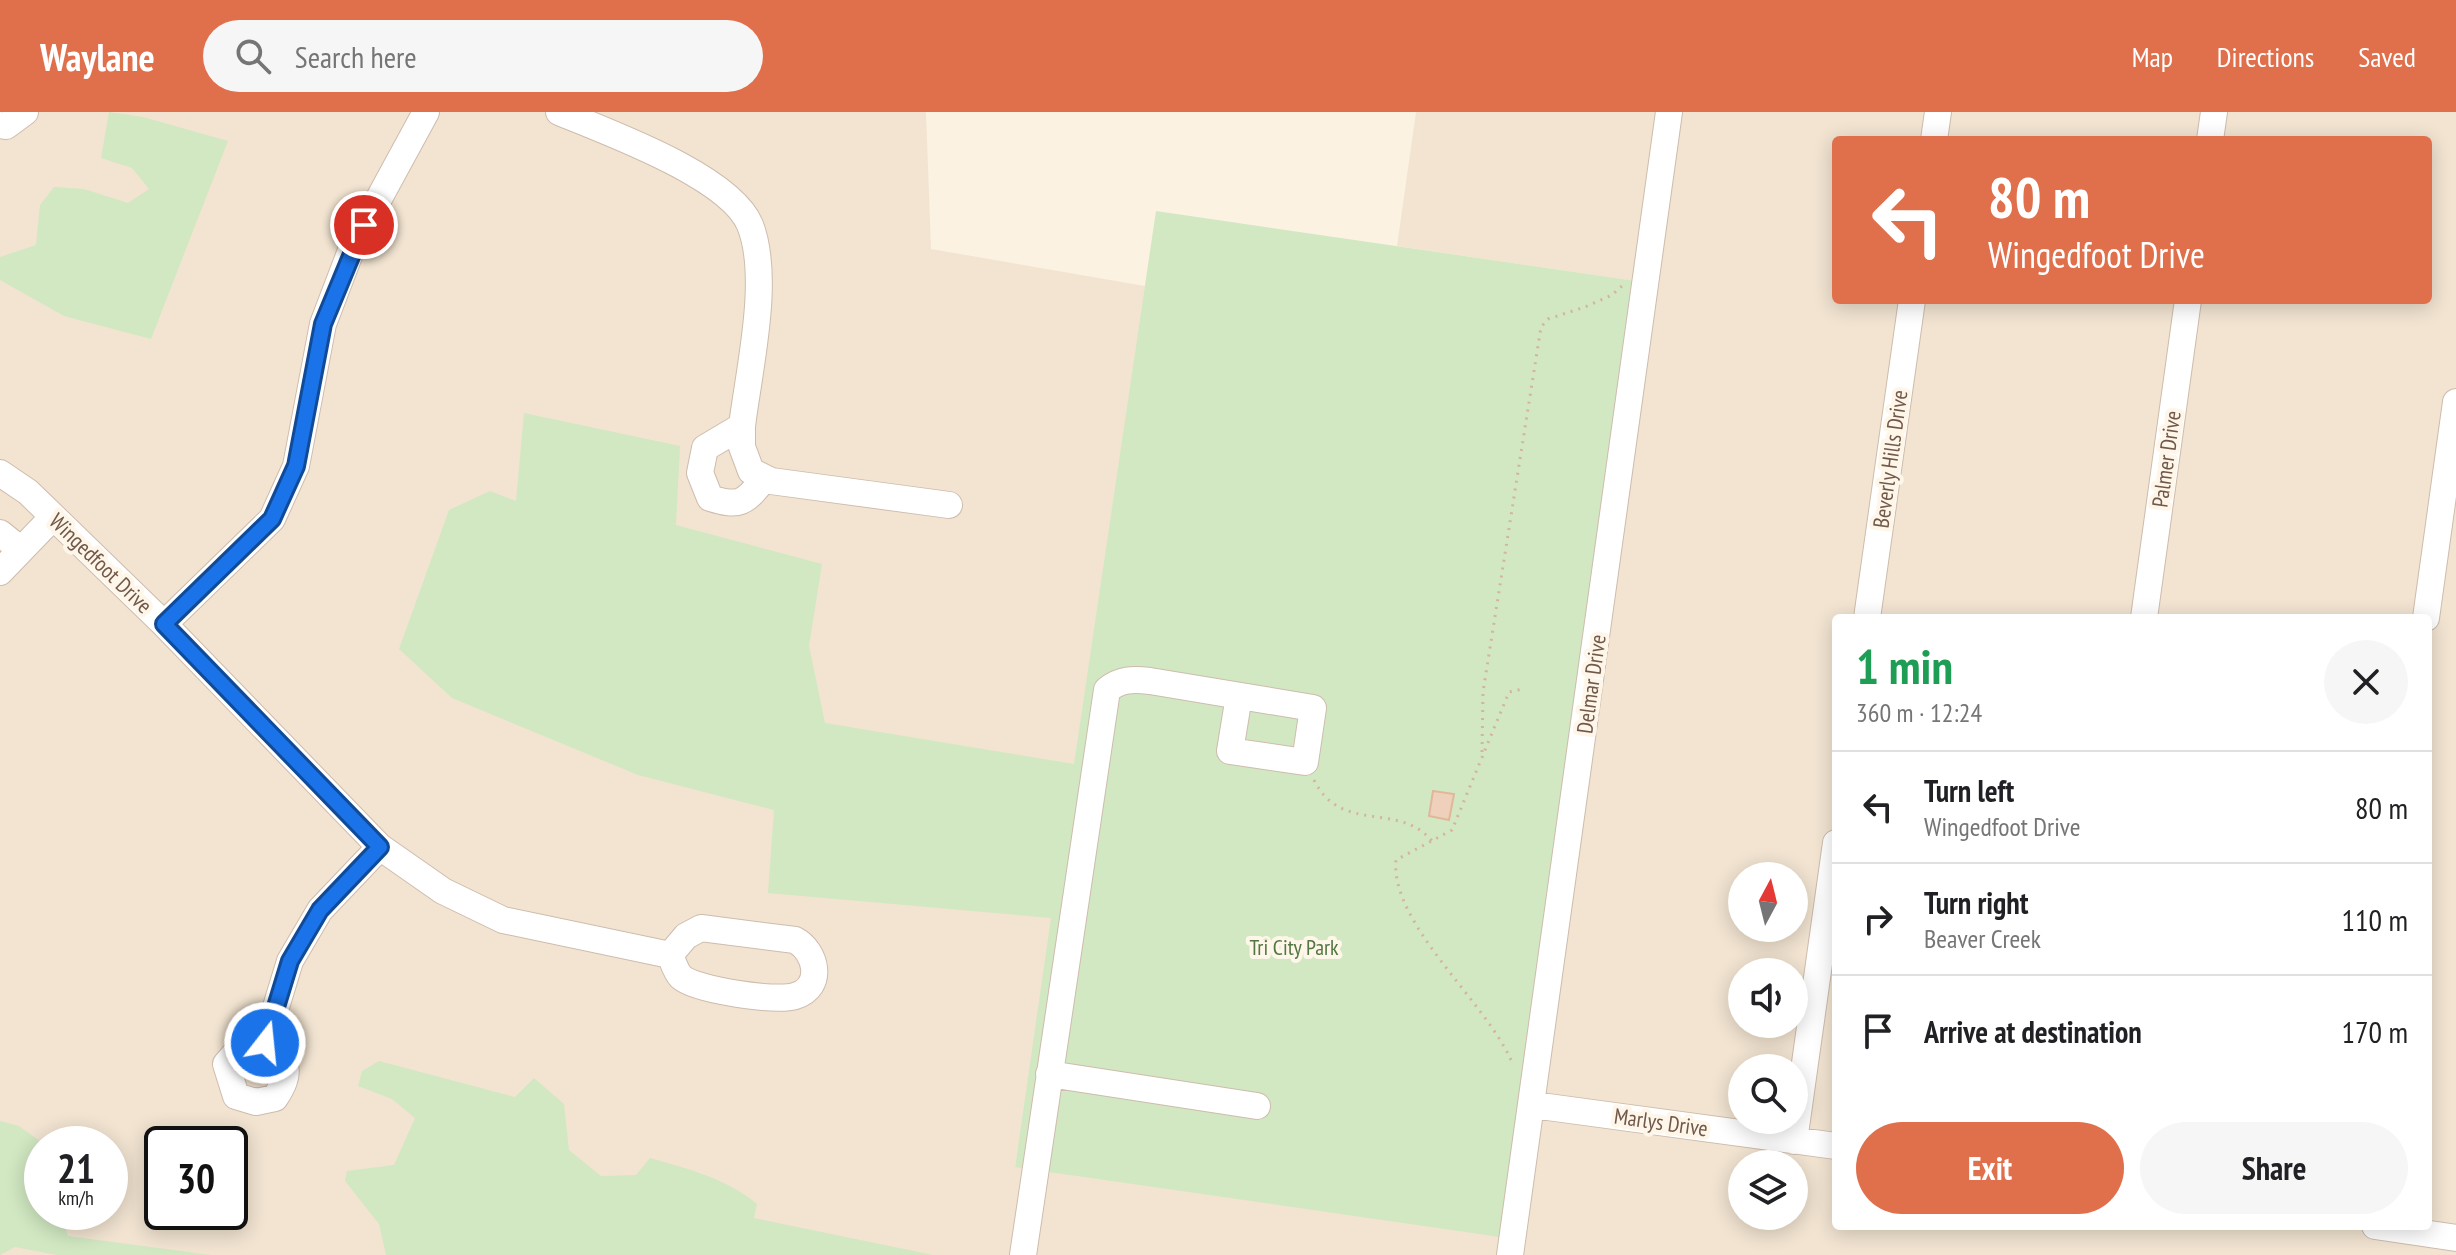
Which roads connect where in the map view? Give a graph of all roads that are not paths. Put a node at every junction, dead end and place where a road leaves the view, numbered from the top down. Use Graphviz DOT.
graph roads {
  1 [pos="25,112"];
  2 [pos="426,112"];
  3 [pos="1669,112"];
  4 [pos="1938,112"];
  5 [pos="2214,112"];
  6 [pos="565,114"];
  7 [pos="0,125"];
  8 [pos="1935,136"];
  9 [pos="2211,136"];
  10 [pos="1911,304"];
  11 [pos="2187,304"];
  12 [pos="2456,402"];
  13 [pos="742,426"];
  14 [pos="0,473"];
  15 [pos="765,478"];
  16 [pos="949,505"];
  17 [pos="53,517"];
  18 [pos="0,533"];
  19 [pos="21,550"];
  20 [pos="0,572"];
  21 [pos="1868,614"];
  22 [pos="2145,614"];
  23 [pos="2427,614"];
  24 [pos="164,624"];
  25 [pos="1239,696"];
  26 [pos="380,847"];
  27 [pos="1832,871"];
  28 [pos="670,955"];
  29 [pos="265,1043"];
  30 [pos="1049,1074"];
  31 [pos="1533,1105"];
  32 [pos="1257,1106"];
  33 [pos="1794,1141"];
  34 [pos="1832,1146"];
  35 [pos="2402,1230"];
  36 [pos="2456,1238"];
  37 [pos="1023,1255"];
  38 [pos="1510,1255"];
  1 -- 7 [label="street"];
  2 -- 24 [label="street"];
  3 -- 31 [label="street, Delmar Drive"];
  4 -- 8 [label="street"];
  5 -- 9 [label="street"];
  6 -- 13 [label="street"];
  10 -- 21 [label="street, Beverly Hills Drive"];
  11 -- 22 [label="street, Palmer Drive"];
  12 -- 23 [label="street"];
  13 -- 15 [label="street"];
  13 -- 15 [label="street"];
  14 -- 17 [label="street, Wingedfoot Drive"];
  15 -- 16 [label="street"];
  17 -- 19 [label="street"];
  17 -- 24 [label="street, Wingedfoot Drive"];
  18 -- 19 [label="street"];
  19 -- 20 [label="street"];
  24 -- 26 [label="street, Wingedfoot Drive"];
  25 -- 25 [label="street"];
  25 -- 30 [label="street"];
  26 -- 28 [label="street, Wingedfoot Drive"];
  26 -- 29 [label="street"];
  27 -- 33 [label="street"];
  28 -- 28 [label="street"];
  30 -- 32 [label="street"];
  30 -- 37 [label="street"];
  31 -- 33 [label="street, Marlys Drive"];
  31 -- 38 [label="street, Delmar Drive"];
  33 -- 34 [label="street, Marlys Drive"];
  35 -- 36 [label="street"];
}
